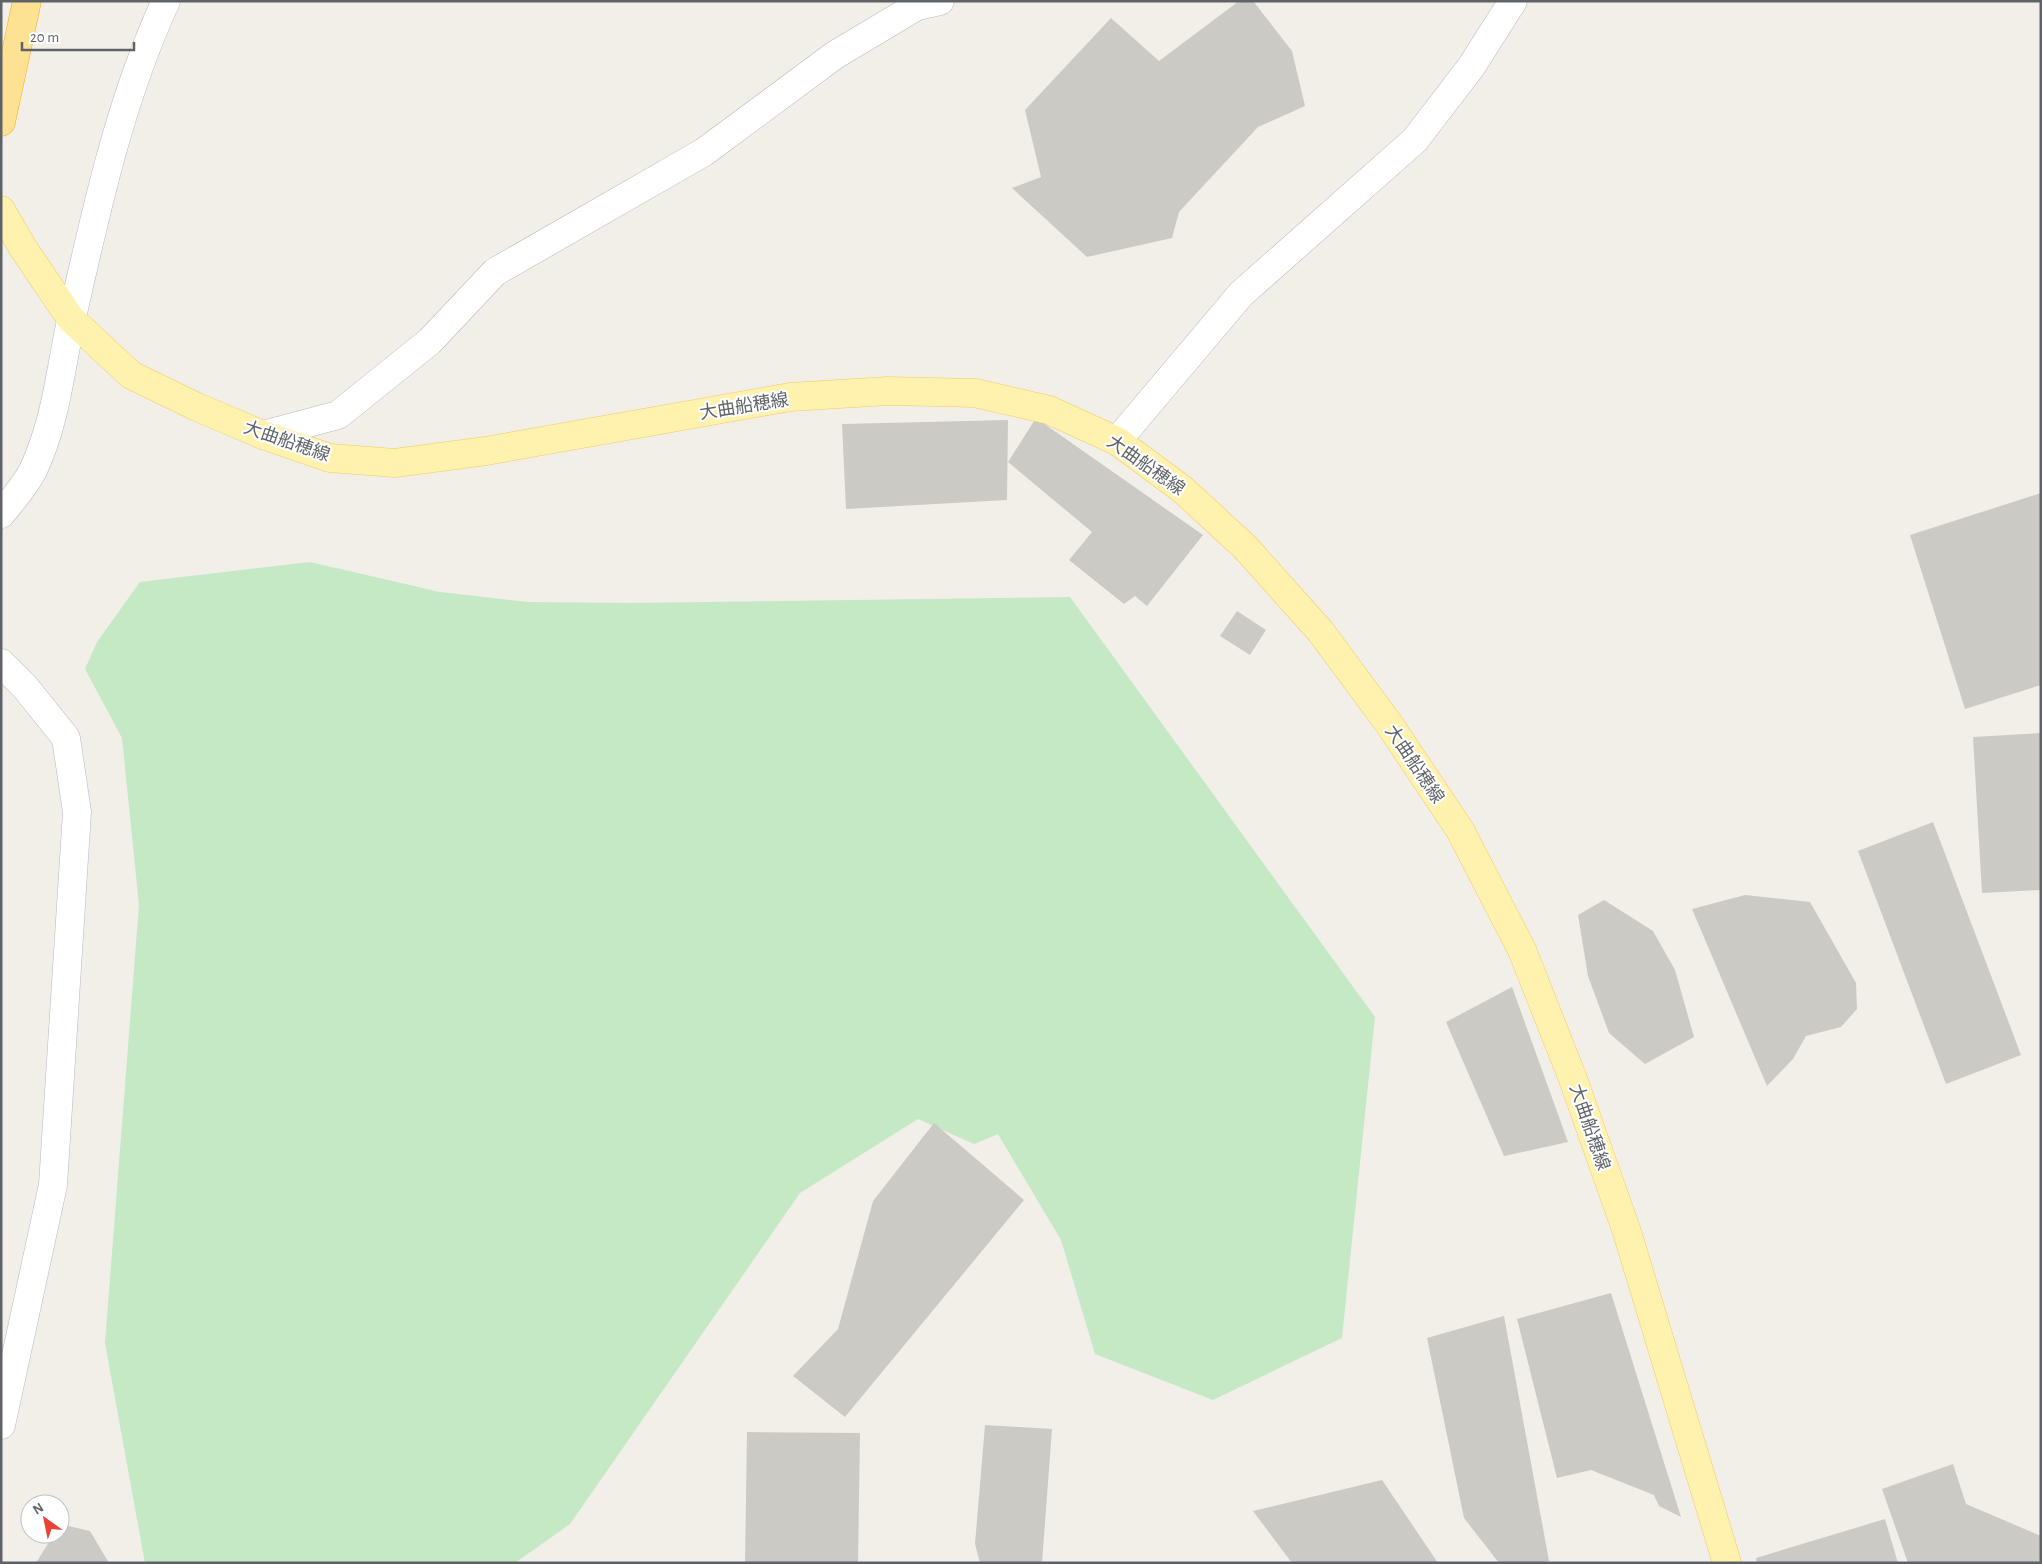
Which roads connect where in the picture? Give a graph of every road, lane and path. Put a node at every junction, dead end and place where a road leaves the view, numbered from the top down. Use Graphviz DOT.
graph roads {
  1 [pos="27,1"];
  2 [pos="166,1"];
  3 [pos="940,1"];
  4 [pos="1513,1"];
  5 [pos="1,122"];
  6 [pos="1,210"];
  7 [pos="71,319"];
  8 [pos="263,435"];
  9 [pos="1117,441"];
  10 [pos="1,514"];
  11 [pos="1,663"];
  12 [pos="1,1425"];
  13 [pos="1727,1563"];
  1 -- 5 [label="highway"];
  2 -- 7 [label="street"];
  3 -- 8 [label="street"];
  4 -- 9 [label="street"];
  6 -- 7 [label="main road, 大曲船穂線"];
  7 -- 8 [label="main road, 大曲船穂線"];
  7 -- 10 [label="street"];
  8 -- 9 [label="main road, 大曲船穂線"];
  9 -- 13 [label="main road, 大曲船穂線"];
  11 -- 12 [label="street"];
}
